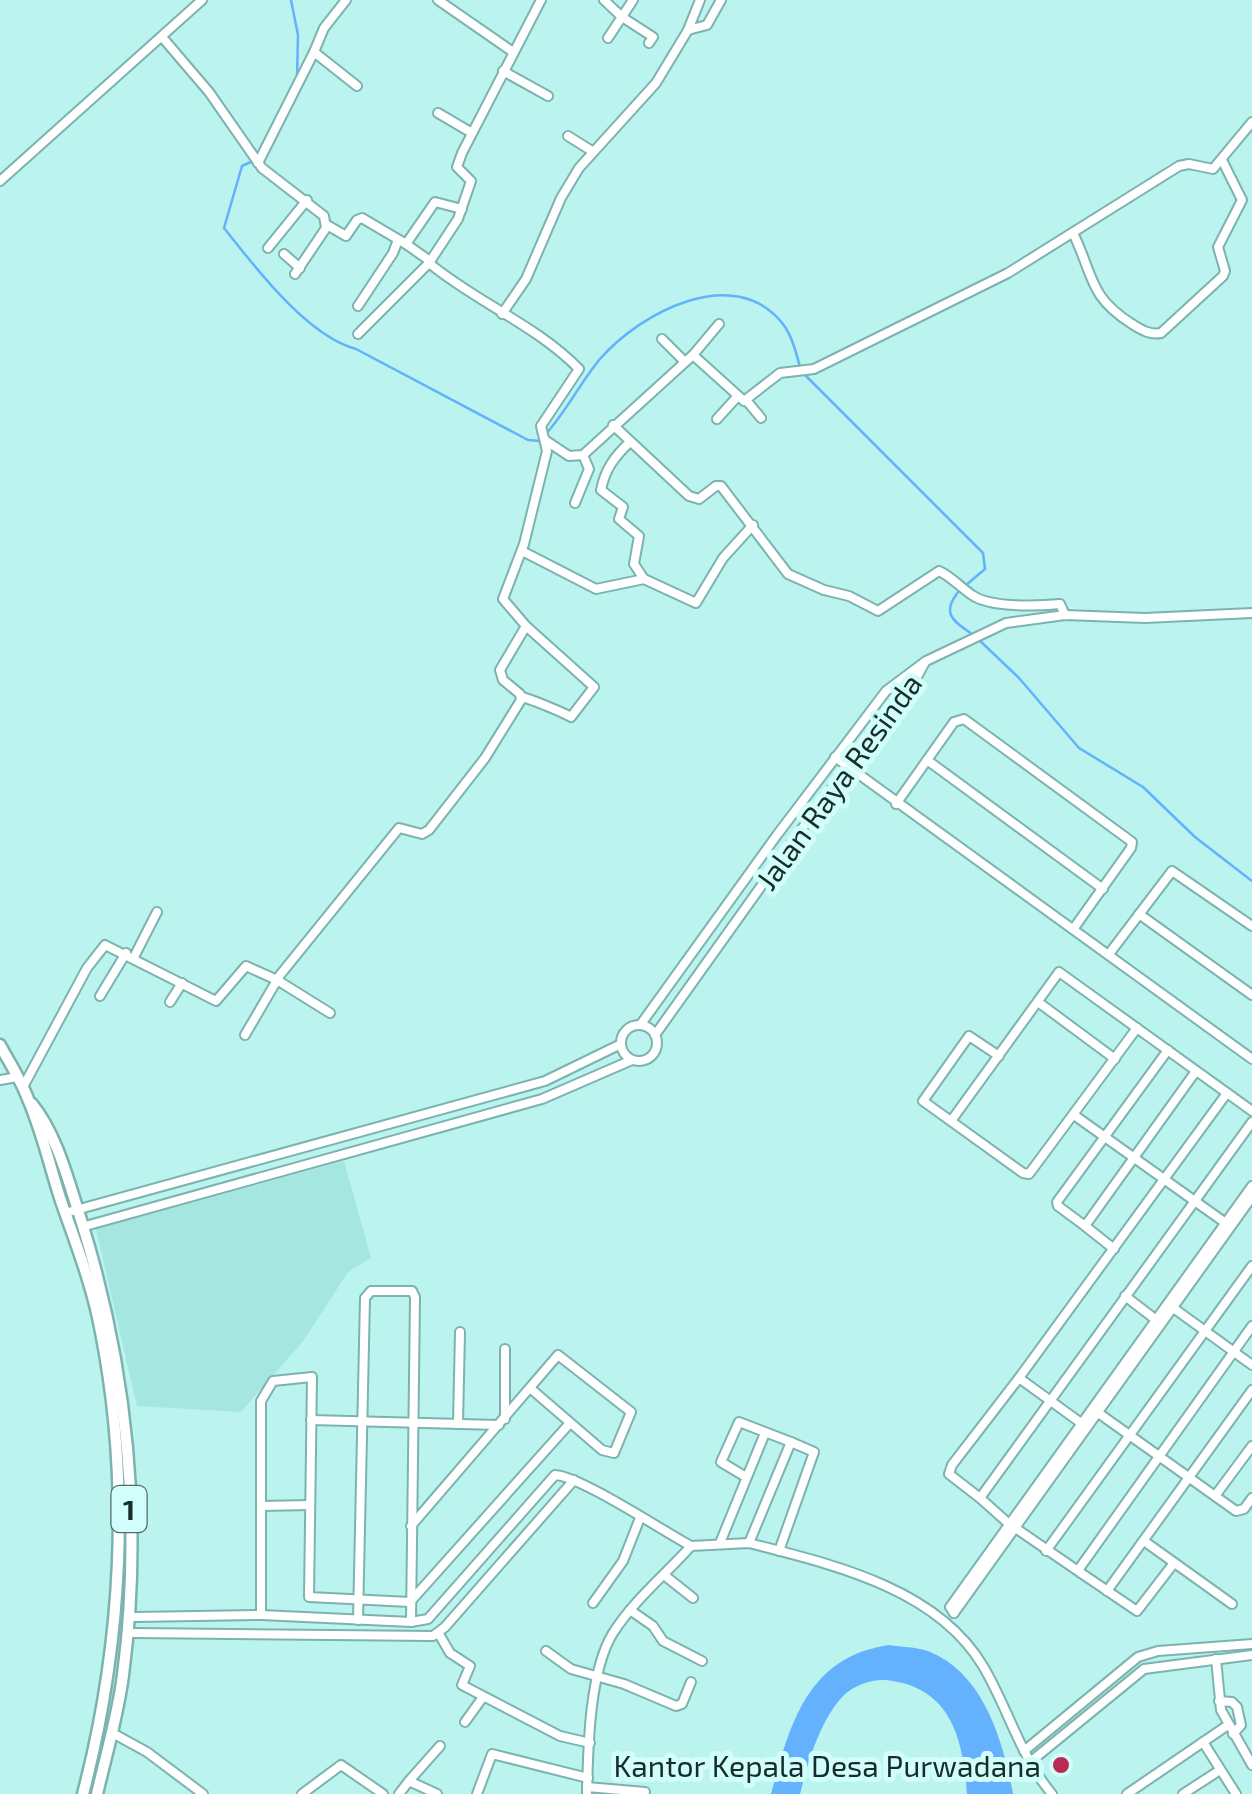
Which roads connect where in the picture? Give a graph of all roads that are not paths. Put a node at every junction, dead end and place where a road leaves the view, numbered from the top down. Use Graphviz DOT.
graph roads {
  1 [pos="202,0"];
  2 [pos="346,0"];
  3 [pos="438,0"];
  4 [pos="541,0"];
  5 [pos="604,0"];
  6 [pos="633,0"];
  7 [pos="700,0"];
  8 [pos="721,0"];
  9 [pos="622,17"];
  10 [pos="688,30"];
  11 [pos="162,37"];
  12 [pos="608,38"];
  13 [pos="650,43"];
  14 [pos="314,52"];
  15 [pos="513,52"];
  16 [pos="503,71"];
  17 [pos="357,86"];
  18 [pos="548,96"];
  19 [pos="438,113"];
  20 [pos="1252,122"];
  21 [pos="472,133"];
  22 [pos="568,136"];
  23 [pos="592,152"];
  24 [pos="256,160"];
  25 [pos="1222,160"];
  26 [pos="0,181"];
  27 [pos="306,200"];
  28 [pos="462,209"];
  29 [pos="327,225"];
  30 [pos="1072,233"];
  31 [pos="402,242"];
  32 [pos="268,248"];
  33 [pos="284,254"];
  34 [pos="430,262"];
  35 [pos="358,306"];
  36 [pos="502,314"];
  37 [pos="719,324"];
  38 [pos="358,334"];
  39 [pos="662,339"];
  40 [pos="694,354"];
  41 [pos="685,362"];
  42 [pos="742,398"];
  43 [pos="761,418"];
  44 [pos="718,419"];
  45 [pos="613,425"];
  46 [pos="544,436"];
  47 [pos="630,442"];
  48 [pos="583,455"];
  49 [pos="574,503"];
  50 [pos="754,525"];
  51 [pos="522,551"];
  52 [pos="644,579"];
  53 [pos="1252,613"];
  54 [pos="1065,615"];
  55 [pos="526,626"];
  56 [pos="926,660"];
  57 [pos="521,697"];
  58 [pos="835,757"];
  59 [pos="927,760"];
  60 [pos="849,768"];
  61 [pos="896,804"];
  62 [pos="1103,889"];
  63 [pos="158,912"];
  64 [pos="1139,914"];
  65 [pos="1252,926"];
  66 [pos="1074,928"];
  67 [pos="1109,954"];
  68 [pos="130,955"];
  69 [pos="276,980"];
  70 [pos="182,983"];
  71 [pos="1252,995"];
  72 [pos="100,996"];
  73 [pos="170,1002"];
  74 [pos="1038,1002"];
  75 [pos="330,1014"];
  76 [pos="641,1024"];
  77 [pos="1137,1028"];
  78 [pos="245,1035"];
  79 [pos="655,1035"];
  80 [pos="0,1044"];
  81 [pos="621,1044"];
  82 [pos="1168,1050"];
  83 [pos="1000,1056"];
  84 [pos="1115,1059"];
  85 [pos="1252,1059"];
  86 [pos="632,1060"];
  87 [pos="1196,1071"];
  88 [pos="0,1080"];
  89 [pos="20,1082"];
  90 [pos="1227,1093"];
  91 [pos="457,1105"];
  92 [pos="1252,1112"];
  93 [pos="1074,1115"];
  94 [pos="462,1121"];
  95 [pos="951,1122"];
  96 [pos="1252,1122"];
  97 [pos="1104,1137"];
  98 [pos="1134,1159"];
  99 [pos="244,1162"];
  100 [pos="248,1180"];
  101 [pos="1164,1180"];
  102 [pos="1252,1186"];
  103 [pos="1252,1196"];
  104 [pos="1194,1202"];
  105 [pos="71,1211"];
  106 [pos="1228,1224"];
  107 [pos="89,1225"];
  108 [pos="1084,1226"];
  109 [pos="1114,1249"];
  110 [pos="1252,1266"];
  111 [pos="1125,1296"];
  112 [pos="1168,1309"];
  113 [pos="1156,1319"];
  114 [pos="1252,1326"];
  115 [pos="1204,1330"];
  116 [pos="460,1332"];
  117 [pos="505,1349"];
  118 [pos="1233,1351"];
  119 [pos="1252,1365"];
  120 [pos="1019,1378"];
  121 [pos="530,1388"];
  122 [pos="1252,1390"];
  123 [pos="1049,1399"];
  124 [pos="1096,1412"];
  125 [pos="311,1420"];
  126 [pos="362,1422"];
  127 [pos="412,1422"];
  128 [pos="502,1422"];
  129 [pos="570,1423"];
  130 [pos="1080,1423"];
  131 [pos="458,1424"];
  132 [pos="765,1433"];
  133 [pos="1130,1436"];
  134 [pos="790,1442"];
  135 [pos="1252,1446"];
  136 [pos="1159,1456"];
  137 [pos="746,1477"];
  138 [pos="1189,1478"];
  139 [pos="574,1480"];
  140 [pos="1216,1496"];
  141 [pos="980,1498"];
  142 [pos="1252,1498"];
  143 [pos="310,1505"];
  144 [pos="261,1506"];
  145 [pos="640,1518"];
  146 [pos="411,1526"];
  147 [pos="1011,1526"];
  148 [pos="1144,1541"];
  149 [pos="720,1543"];
  150 [pos="749,1543"];
  151 [pos="691,1546"];
  152 [pos="779,1551"];
  153 [pos="1046,1551"];
  154 [pos="1174,1563"];
  155 [pos="1081,1573"];
  156 [pos="664,1575"];
  157 [pos="1107,1591"];
  158 [pos="360,1598"];
  159 [pos="693,1598"];
  160 [pos="410,1602"];
  161 [pos="593,1603"];
  162 [pos="1232,1604"];
  163 [pos="630,1610"];
  164 [pos="261,1616"];
  165 [pos="135,1617"];
  166 [pos="309,1617"];
  167 [pos="358,1620"];
  168 [pos="411,1622"];
  169 [pos="134,1633"];
  170 [pos="439,1634"];
  171 [pos="309,1636"];
  172 [pos="1252,1644"];
  173 [pos="546,1651"];
  174 [pos="1252,1655"];
  175 [pos="1216,1659"];
  176 [pos="702,1661"];
  177 [pos="598,1677"];
  178 [pos="691,1682"];
  179 [pos="482,1698"];
  180 [pos="1219,1701"];
  181 [pos="465,1722"];
  182 [pos="1228,1725"];
  183 [pos="1233,1734"];
  184 [pos="116,1735"];
  185 [pos="1203,1742"];
  186 [pos="590,1743"];
  187 [pos="440,1746"];
  188 [pos="1024,1751"];
  189 [pos="1029,1763"];
  190 [pos="1252,1765"];
  191 [pos="1220,1770"];
  192 [pos="409,1781"];
  193 [pos="587,1786"];
  194 [pos="645,1792"];
  195 [pos="82,1794"];
  196 [pos="97,1794"];
  197 [pos="203,1794"];
  198 [pos="302,1794"];
  199 [pos="383,1794"];
  200 [pos="399,1794"];
  201 [pos="437,1794"];
  202 [pos="477,1794"];
  203 [pos="1052,1794"];
  204 [pos="1126,1794"];
  205 [pos="1183,1794"];
  206 [pos="1236,1794"];
  1 -- 11 [label="street"];
  2 -- 14 [label="street"];
  3 -- 15 [label="street"];
  4 -- 15 [label="street"];
  5 -- 9 [label="street"];
  6 -- 9 [label="street"];
  7 -- 10 [label="street"];
  8 -- 10 [label="street"];
  9 -- 12 [label="street"];
  9 -- 13 [label="street"];
  10 -- 23 [label="street"];
  11 -- 24 [label="street"];
  11 -- 26 [label="street"];
  14 -- 17 [label="street"];
  14 -- 24 [label="street"];
  15 -- 16 [label="street"];
  16 -- 18 [label="street"];
  16 -- 21 [label="street"];
  19 -- 21 [label="street"];
  20 -- 25 [label="street"];
  21 -- 28 [label="street"];
  22 -- 23 [label="street"];
  23 -- 36 [label="street"];
  24 -- 27 [label="street"];
  25 -- 30 [label="street"];
  25 -- 30 [label="street"];
  27 -- 29 [label="street"];
  27 -- 32 [label="street"];
  28 -- 31 [label="street"];
  28 -- 34 [label="street"];
  29 -- 31 [label="street"];
  29 -- 33 [label="street"];
  30 -- 42 [label="street"];
  31 -- 34 [label="street"];
  31 -- 35 [label="street"];
  34 -- 36 [label="street"];
  34 -- 38 [label="street"];
  36 -- 46 [label="street"];
  37 -- 40 [label="street"];
  39 -- 41 [label="street"];
  40 -- 41 [label="street"];
  40 -- 42 [label="street"];
  41 -- 45 [label="street"];
  42 -- 43 [label="street"];
  42 -- 44 [label="street"];
  45 -- 47 [label="street"];
  45 -- 48 [label="street"];
  46 -- 48 [label="street"];
  46 -- 51 [label="street"];
  47 -- 50 [label="street"];
  47 -- 52 [label="street"];
  48 -- 49 [label="street"];
  50 -- 52 [label="street"];
  50 -- 54 [label="street"];
  51 -- 52 [label="street"];
  51 -- 55 [label="street"];
  53 -- 54 [label="street"];
  54 -- 56 [label="street"];
  55 -- 57 [label="street"];
  55 -- 57 [label="street"];
  56 -- 58 [label="street, Jalan Raya Resinda"];
  56 -- 60 [label="street, Jalan Raya Resinda"];
  57 -- 69 [label="street"];
  58 -- 60 [label="street"];
  58 -- 76 [label="street, Jalan Raya Resinda"];
  59 -- 61 [label="street"];
  59 -- 62 [label="street"];
  59 -- 62 [label="street"];
  60 -- 61 [label="street"];
  60 -- 79 [label="street, Jalan Raya Resinda"];
  61 -- 66 [label="street"];
  62 -- 66 [label="street"];
  63 -- 68 [label="street"];
  64 -- 65 [label="street"];
  64 -- 67 [label="street"];
  64 -- 71 [label="street"];
  66 -- 67 [label="street"];
  67 -- 85 [label="street"];
  68 -- 70 [label="street"];
  68 -- 72 [label="street"];
  68 -- 89 [label="street"];
  69 -- 70 [label="street"];
  69 -- 75 [label="street"];
  69 -- 78 [label="street"];
  70 -- 73 [label="street"];
  74 -- 77 [label="street"];
  74 -- 83 [label="street"];
  74 -- 84 [label="street"];
  76 -- 79 [label="street"];
  76 -- 81 [label="street"];
  77 -- 82 [label="street"];
  77 -- 84 [label="street"];
  79 -- 86 [label="street"];
  80 -- 89 [label="main road, 1"];
  81 -- 86 [label="street"];
  81 -- 91 [label="street"];
  82 -- 87 [label="street"];
  82 -- 97 [label="street"];
  83 -- 95 [label="street"];
  83 -- 95 [label="street"];
  84 -- 93 [label="street"];
  86 -- 94 [label="street"];
  87 -- 90 [label="street"];
  87 -- 98 [label="street"];
  88 -- 89 [label="street"];
  89 -- 105 [label="main road, 1"];
  90 -- 92 [label="street"];
  90 -- 101 [label="street"];
  91 -- 94 [label="street"];
  91 -- 99 [label="street"];
  93 -- 95 [label="street"];
  93 -- 97 [label="street"];
  94 -- 100 [label="street"];
  96 -- 104 [label="street"];
  97 -- 98 [label="street"];
  97 -- 108 [label="street"];
  98 -- 101 [label="street"];
  98 -- 108 [label="street"];
  99 -- 100 [label="street"];
  99 -- 105 [label="street"];
  100 -- 107 [label="street"];
  101 -- 104 [label="street"];
  101 -- 109 [label="street"];
  102 -- 106 [label="street"];
  103 -- 106 [label="street"];
  104 -- 106 [label="street"];
  104 -- 111 [label="street"];
  105 -- 195 [label="main road, 1"];
  105 -- 196 [label="main road, 1"];
  106 -- 112 [label="street"];
  108 -- 109 [label="street"];
  109 -- 120 [label="street"];
  110 -- 115 [label="street"];
  111 -- 113 [label="street"];
  111 -- 123 [label="street"];
  112 -- 113 [label="street"];
  112 -- 115 [label="street"];
  112 -- 124 [label="street"];
  113 -- 130 [label="street"];
  114 -- 118 [label="street"];
  115 -- 118 [label="street"];
  115 -- 133 [label="street"];
  116 -- 131 [label="street"];
  117 -- 128 [label="street"];
  118 -- 119 [label="street"];
  118 -- 136 [label="street"];
  120 -- 123 [label="street"];
  120 -- 141 [label="street"];
  121 -- 128 [label="street"];
  121 -- 129 [label="street"];
  121 -- 129 [label="street"];
  122 -- 138 [label="street"];
  123 -- 130 [label="street"];
  123 -- 141 [label="street"];
  124 -- 133 [label="street"];
  124 -- 147 [label="street"];
  125 -- 126 [label="street"];
  125 -- 143 [label="street"];
  125 -- 144 [label="street"];
  126 -- 127 [label="street"];
  126 -- 127 [label="street"];
  126 -- 158 [label="street"];
  127 -- 131 [label="street"];
  127 -- 146 [label="street"];
  128 -- 131 [label="street"];
  128 -- 146 [label="street"];
  129 -- 160 [label="street"];
  130 -- 147 [label="street"];
  132 -- 134 [label="street"];
  132 -- 137 [label="street"];
  132 -- 137 [label="street"];
  133 -- 136 [label="street"];
  133 -- 153 [label="street"];
  134 -- 150 [label="street"];
  134 -- 152 [label="street"];
  135 -- 140 [label="street"];
  136 -- 138 [label="street"];
  136 -- 155 [label="street"];
  137 -- 149 [label="street"];
  138 -- 140 [label="street"];
  138 -- 148 [label="street"];
  139 -- 145 [label="street"];
  139 -- 168 [label="street"];
  139 -- 170 [label="street"];
  140 -- 142 [label="street"];
  141 -- 147 [label="street"];
  143 -- 144 [label="street"];
  143 -- 158 [label="street"];
  144 -- 164 [label="street"];
  145 -- 151 [label="street"];
  145 -- 161 [label="street"];
  146 -- 160 [label="street"];
  147 -- 147 [label="street"];
  147 -- 153 [label="street"];
  148 -- 154 [label="street"];
  148 -- 157 [label="street"];
  149 -- 150 [label="street"];
  149 -- 151 [label="street"];
  150 -- 152 [label="street"];
  151 -- 156 [label="street"];
  152 -- 188 [label="street"];
  153 -- 155 [label="street"];
  154 -- 157 [label="street"];
  154 -- 162 [label="street"];
  155 -- 157 [label="street"];
  156 -- 159 [label="street"];
  156 -- 163 [label="street"];
  158 -- 160 [label="street"];
  158 -- 167 [label="street"];
  160 -- 168 [label="street"];
  163 -- 176 [label="street"];
  163 -- 177 [label="street"];
  164 -- 165 [label="street"];
  164 -- 166 [label="street"];
  166 -- 167 [label="street"];
  166 -- 171 [label="street"];
  167 -- 168 [label="street"];
  169 -- 171 [label="street"];
  170 -- 171 [label="street"];
  170 -- 179 [label="street"];
  172 -- 188 [label="street"];
  173 -- 177 [label="street"];
  174 -- 175 [label="street"];
  175 -- 180 [label="street"];
  175 -- 189 [label="street"];
  177 -- 178 [label="street"];
  177 -- 186 [label="street"];
  179 -- 181 [label="street"];
  179 -- 186 [label="street"];
  180 -- 182 [label="street"];
  180 -- 183 [label="street"];
  182 -- 183 [label="street"];
  182 -- 185 [label="street"];
  183 -- 190 [label="street"];
  184 -- 197 [label="street"];
  185 -- 191 [label="street"];
  185 -- 204 [label="street"];
  186 -- 193 [label="street"];
  187 -- 192 [label="street"];
  188 -- 189 [label="street"];
  189 -- 203 [label="street"];
  191 -- 205 [label="street"];
  191 -- 206 [label="street"];
  192 -- 200 [label="street"];
  192 -- 201 [label="street"];
  193 -- 194 [label="street"];
  193 -- 202 [label="street"];
  198 -- 199 [label="street"];
}
